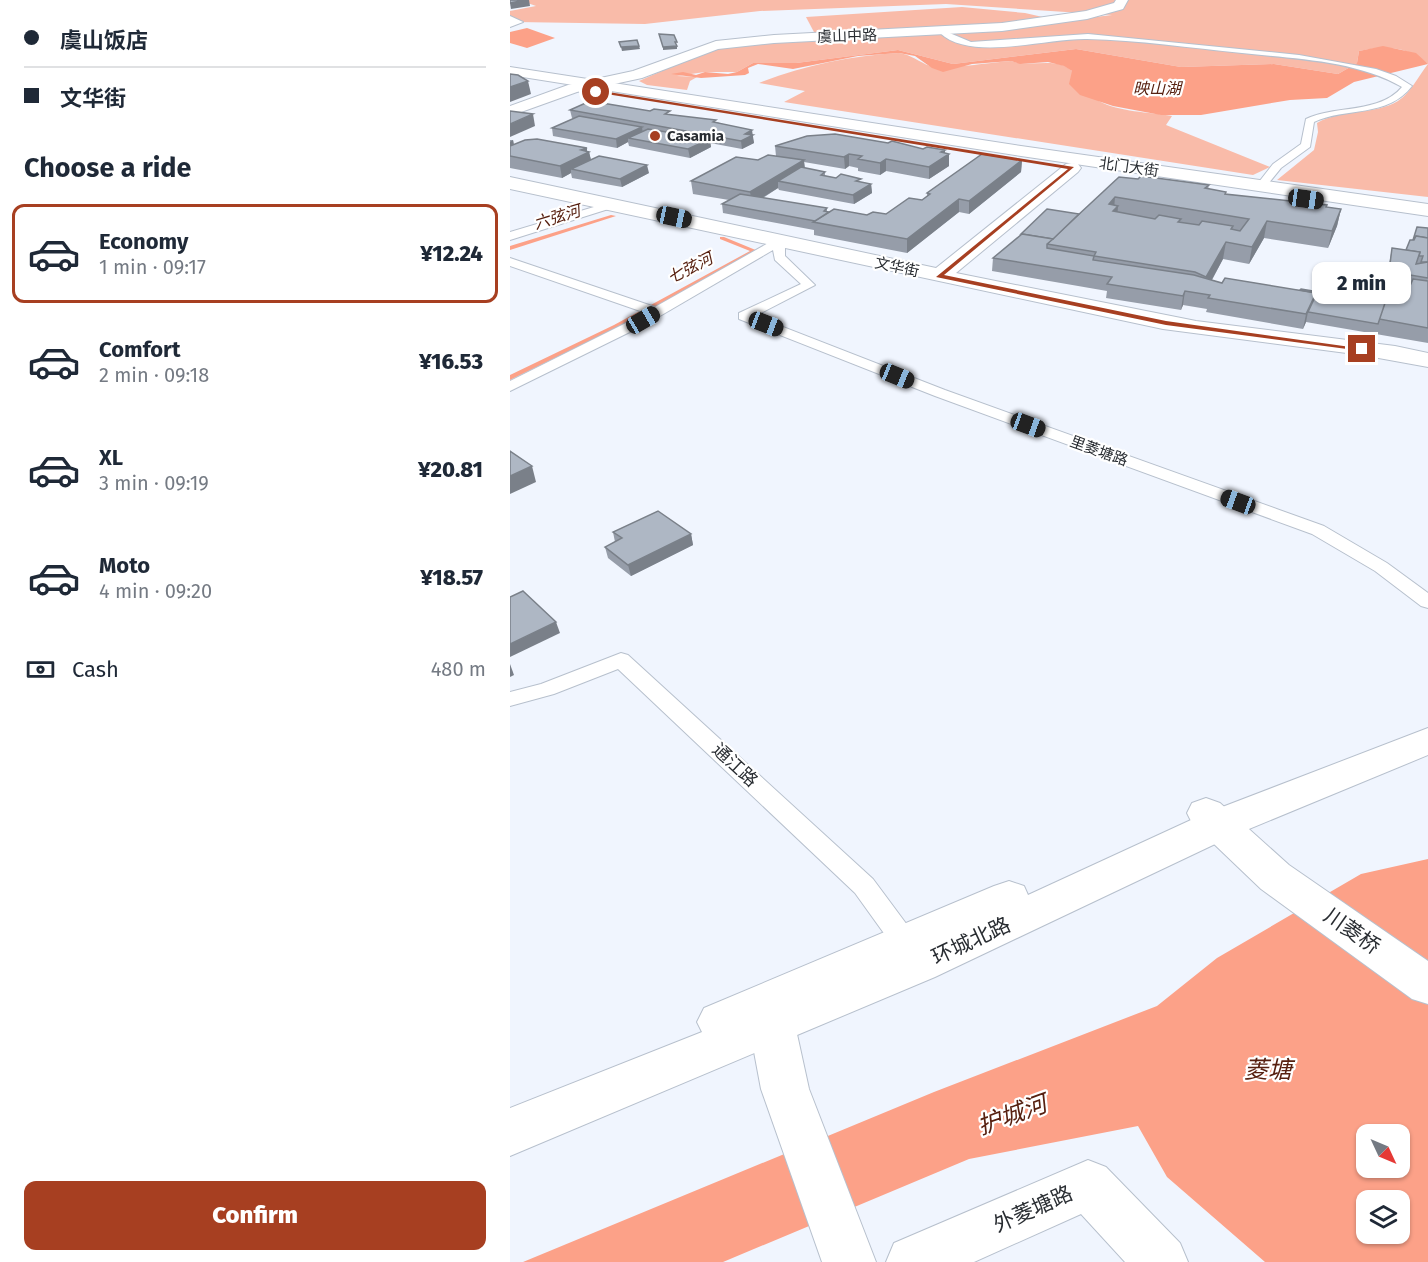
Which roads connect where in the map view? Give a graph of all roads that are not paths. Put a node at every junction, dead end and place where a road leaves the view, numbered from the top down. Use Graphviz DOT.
graph roads {
  1 [pos="1122,0"];
  2 [pos="943,31"];
  3 [pos="510,71"];
  4 [pos="510,76"];
  5 [pos="580,86"];
  6 [pos="510,111"];
  7 [pos="1072,168"];
  8 [pos="510,183"];
  9 [pos="1260,187"];
  10 [pos="614,204"];
  11 [pos="1428,210"];
  12 [pos="1428,216"];
  13 [pos="510,236"];
  14 [pos="780,242"];
  15 [pos="510,262"];
  16 [pos="939,276"];
  17 [pos="656,312"];
  18 [pos="1428,360"];
  19 [pos="510,387"];
  20 [pos="1428,602"];
  21 [pos="510,699"];
  22 [pos="1428,720"];
  23 [pos="1428,741"];
  24 [pos="1212,819"];
  25 [pos="913,954"];
  26 [pos="1428,985"];
  27 [pos="772,1025"];
  28 [pos="522,1116"];
  29 [pos="849,1262"];
  30 [pos="913,1262"];
  31 [pos="1161,1262"];
  1 -- 2 [label="main road, 虞山中路"];
  2 -- 5 [label="main road, 虞山中路"];
  2 -- 9 [label="lane"];
  3 -- 5 [label="main road, 北门大街"];
  4 -- 5 [label="main road, 北门大街"];
  5 -- 6 [label="main road"];
  5 -- 7 [label="main road, 北门大街"];
  5 -- 9 [label="main road, 北门大街"];
  7 -- 12 [label="main road, 北门大街"];
  7 -- 16 [label="main road"];
  8 -- 10 [label="main road, 文华街"];
  9 -- 11 [label="main road, 北门大街"];
  10 -- 13 [label="lane"];
  10 -- 14 [label="main road, 文华街"];
  14 -- 16 [label="main road, 文华街"];
  14 -- 17 [label="lane"];
  14 -- 20 [label="lane, 里菱塘路"];
  15 -- 17 [label="lane"];
  16 -- 18 [label="main road, 文华街"];
  17 -- 19 [label="lane"];
  21 -- 25 [label="lane, 通江路"];
  22 -- 24 [label="main road, 环城北路"];
  23 -- 24 [label="main road, 环城北路"];
  24 -- 25 [label="main road, 环城北路"];
  24 -- 26 [label="main road, 川菱桥"];
  25 -- 27 [label="main road, 环城北路"];
  25 -- 28 [label="main road, 环城北路"];
  27 -- 28 [label="main road, 环城北路"];
  27 -- 29 [label="main road"];
  30 -- 31 [label="main road, 外菱塘路"];
}
